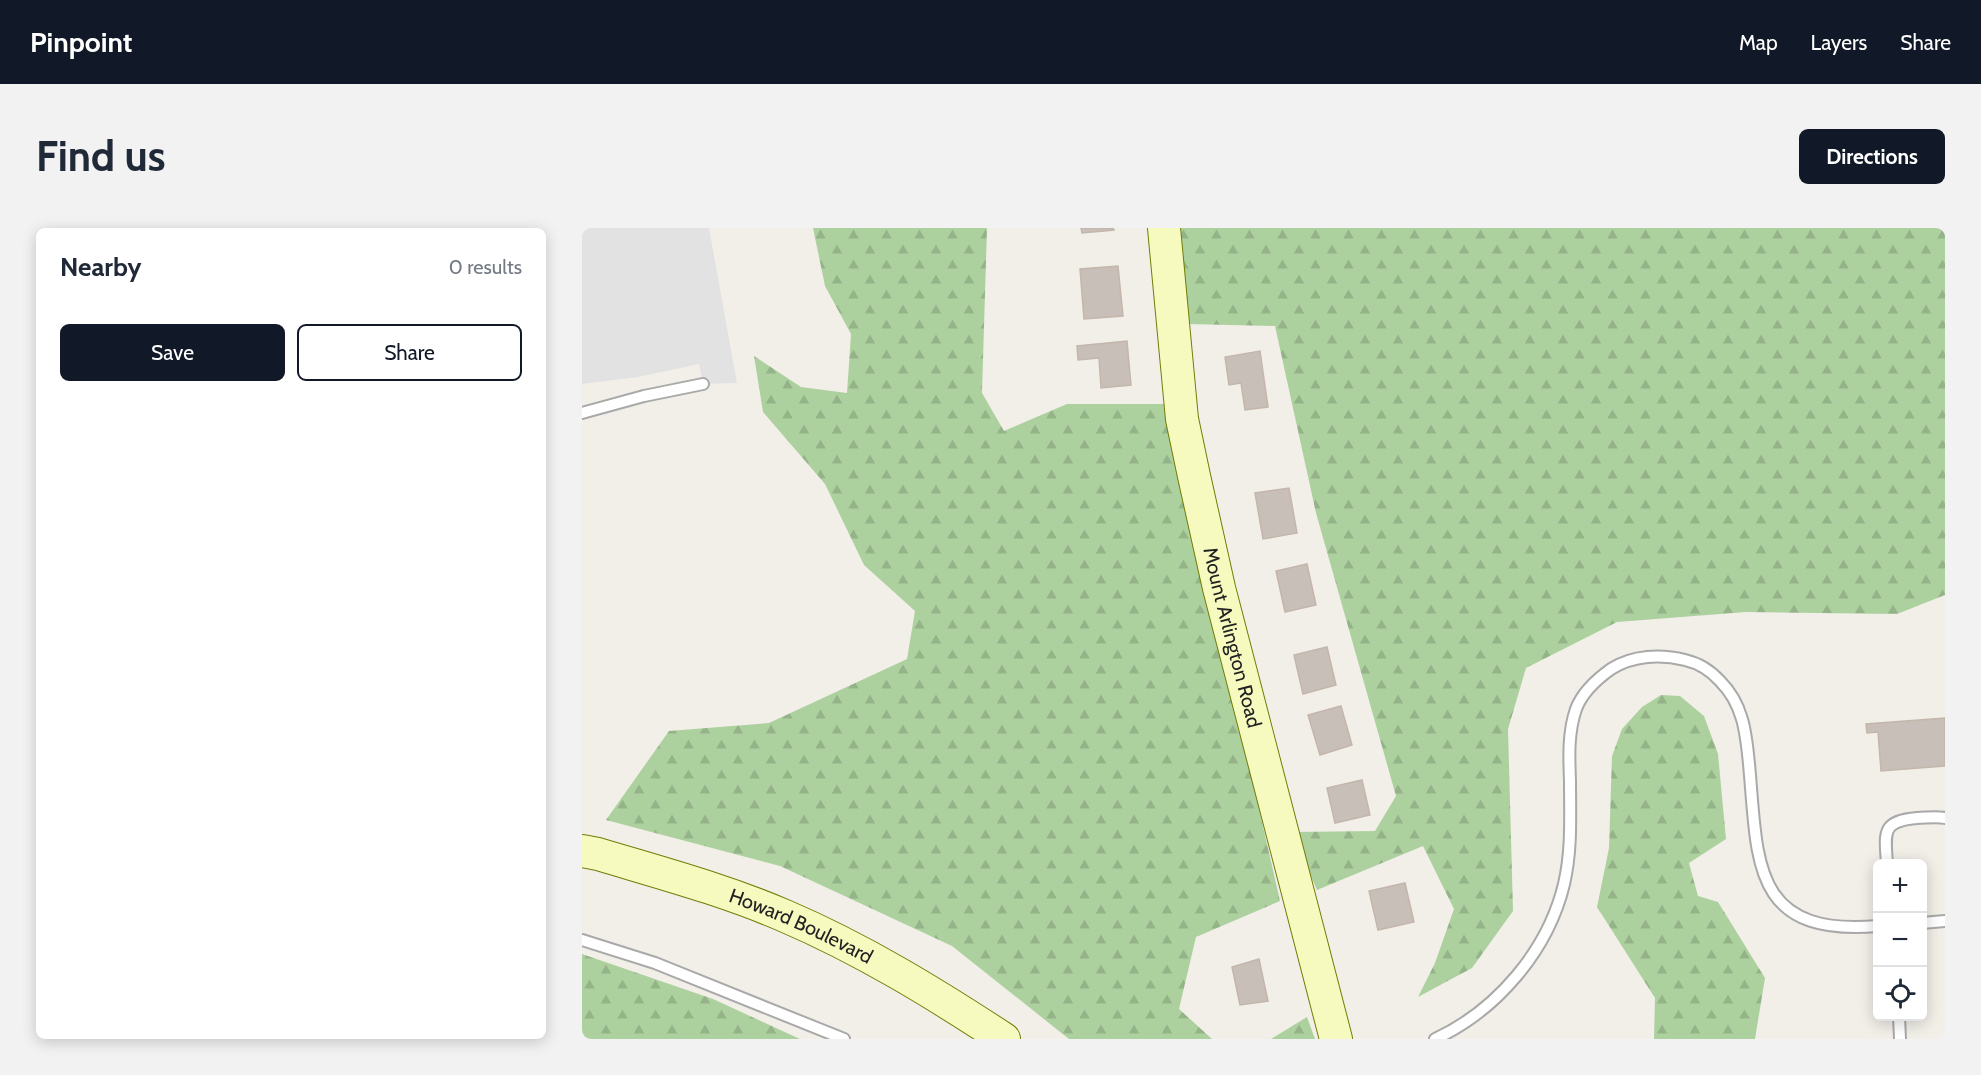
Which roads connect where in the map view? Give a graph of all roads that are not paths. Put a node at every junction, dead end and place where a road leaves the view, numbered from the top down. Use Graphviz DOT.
graph roads {
  1 [pos="1164,228"];
  2 [pos="703,384"];
  3 [pos="582,413"];
  4 [pos="1945,818"];
  5 [pos="582,851"];
  6 [pos="1887,859"];
  7 [pos="1945,921"];
  8 [pos="1927,923"];
  9 [pos="1873,926"];
  10 [pos="582,940"];
  11 [pos="1899,1021"];
  12 [pos="844,1039"];
  13 [pos="1004,1039"];
  14 [pos="1336,1039"];
  15 [pos="1435,1039"];
  16 [pos="1900,1039"];
  1 -- 14 [label="street, Mount Arlington Road"];
  2 -- 3 [label="lane"];
  4 -- 6 [label="lane"];
  5 -- 13 [label="street, Howard Boulevard"];
  7 -- 8 [label="lane"];
  9 -- 15 [label="lane"];
  10 -- 12 [label="lane"];
  11 -- 16 [label="lane"];
}
